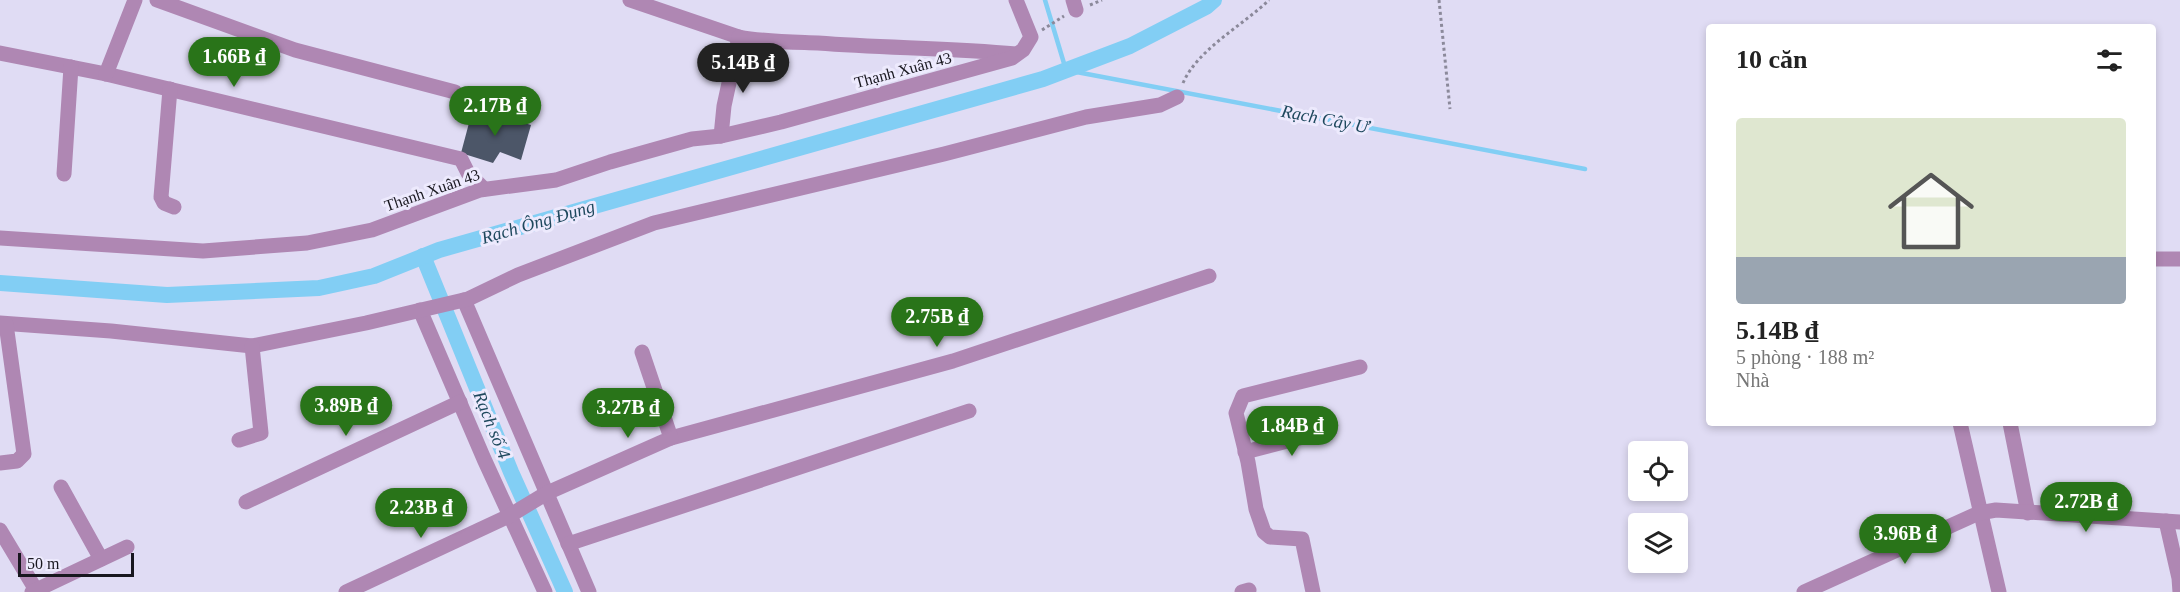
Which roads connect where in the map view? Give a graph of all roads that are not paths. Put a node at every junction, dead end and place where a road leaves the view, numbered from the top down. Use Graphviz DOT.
graph roads {
  1 [pos="135,0"];
  2 [pos="157,0"];
  3 [pos="630,0"];
  4 [pos="1016,0"];
  5 [pos="197,6"];
  6 [pos="739,37"];
  7 [pos="0,53"];
  8 [pos="1019,54"];
  9 [pos="71,67"];
  10 [pos="106,74"];
  11 [pos="170,89"];
  12 [pos="455,92"];
  13 [pos="1177,97"];
  14 [pos="722,136"];
  15 [pos="64,174"];
  16 [pos="484,189"];
  17 [pos="174,207"];
  18 [pos="0,238"];
  19 [pos="2156,259"];
  20 [pos="2180,259"];
  21 [pos="1209,276"];
  22 [pos="464,300"];
  23 [pos="421,310"];
  24 [pos="3,324"];
  25 [pos="252,346"];
  26 [pos="642,352"];
  27 [pos="1360,367"];
  28 [pos="460,402"];
  29 [pos="969,411"];
  30 [pos="1961,426"];
  31 [pos="2011,426"];
  32 [pos="1330,430"];
  33 [pos="670,438"];
  34 [pos="239,440"];
  35 [pos="1245,452"];
  36 [pos="0,463"];
  37 [pos="61,487"];
  38 [pos="546,493"];
  39 [pos="246,502"];
  40 [pos="1979,513"];
  41 [pos="2028,513"];
  42 [pos="510,516"];
  43 [pos="2173,522"];
  44 [pos="0,530"];
  45 [pos="568,544"];
  46 [pos="127,547"];
  47 [pos="100,559"];
  48 [pos="34,591"];
  49 [pos="346,592"];
  50 [pos="544,592"];
  51 [pos="589,592"];
  52 [pos="1313,592"];
  53 [pos="1804,592"];
  54 [pos="1999,592"];
  55 [pos="2180,592"];
  1 -- 10 [label="street"];
  2 -- 5 [label="street"];
  3 -- 6 [label="street"];
  4 -- 8 [label="street"];
  5 -- 12 [label="street"];
  6 -- 8 [label="street"];
  6 -- 14 [label="street"];
  7 -- 9 [label="street, Thạnh Xuân 43"];
  8 -- 14 [label="street, Thạnh Xuân 43"];
  9 -- 10 [label="street, Thạnh Xuân 43"];
  9 -- 15 [label="street"];
  10 -- 11 [label="street, Thạnh Xuân 43"];
  11 -- 16 [label="street, Thạnh Xuân 43"];
  11 -- 17 [label="street"];
  13 -- 22 [label="street"];
  14 -- 16 [label="street, Thạnh Xuân 43"];
  16 -- 18 [label="street, Thạnh Xuân 43"];
  19 -- 20 [label="street"];
  21 -- 33 [label="street"];
  22 -- 23 [label="street"];
  22 -- 38 [label="street"];
  23 -- 25 [label="street"];
  23 -- 28 [label="street"];
  24 -- 25 [label="street"];
  24 -- 36 [label="street"];
  25 -- 34 [label="street"];
  26 -- 33 [label="street"];
  27 -- 35 [label="street"];
  28 -- 39 [label="street"];
  28 -- 42 [label="street"];
  29 -- 45 [label="street"];
  30 -- 40 [label="street"];
  31 -- 41 [label="street"];
  32 -- 35 [label="street"];
  33 -- 38 [label="street"];
  35 -- 52 [label="street"];
  37 -- 47 [label="street"];
  38 -- 42 [label="street"];
  38 -- 45 [label="street"];
  40 -- 41 [label="street"];
  40 -- 53 [label="street"];
  40 -- 54 [label="street"];
  41 -- 43 [label="street"];
  42 -- 49 [label="street"];
  42 -- 50 [label="street"];
  43 -- 55 [label="street"];
  44 -- 48 [label="street"];
  45 -- 51 [label="street"];
  46 -- 47 [label="street"];
  47 -- 48 [label="street"];
}
